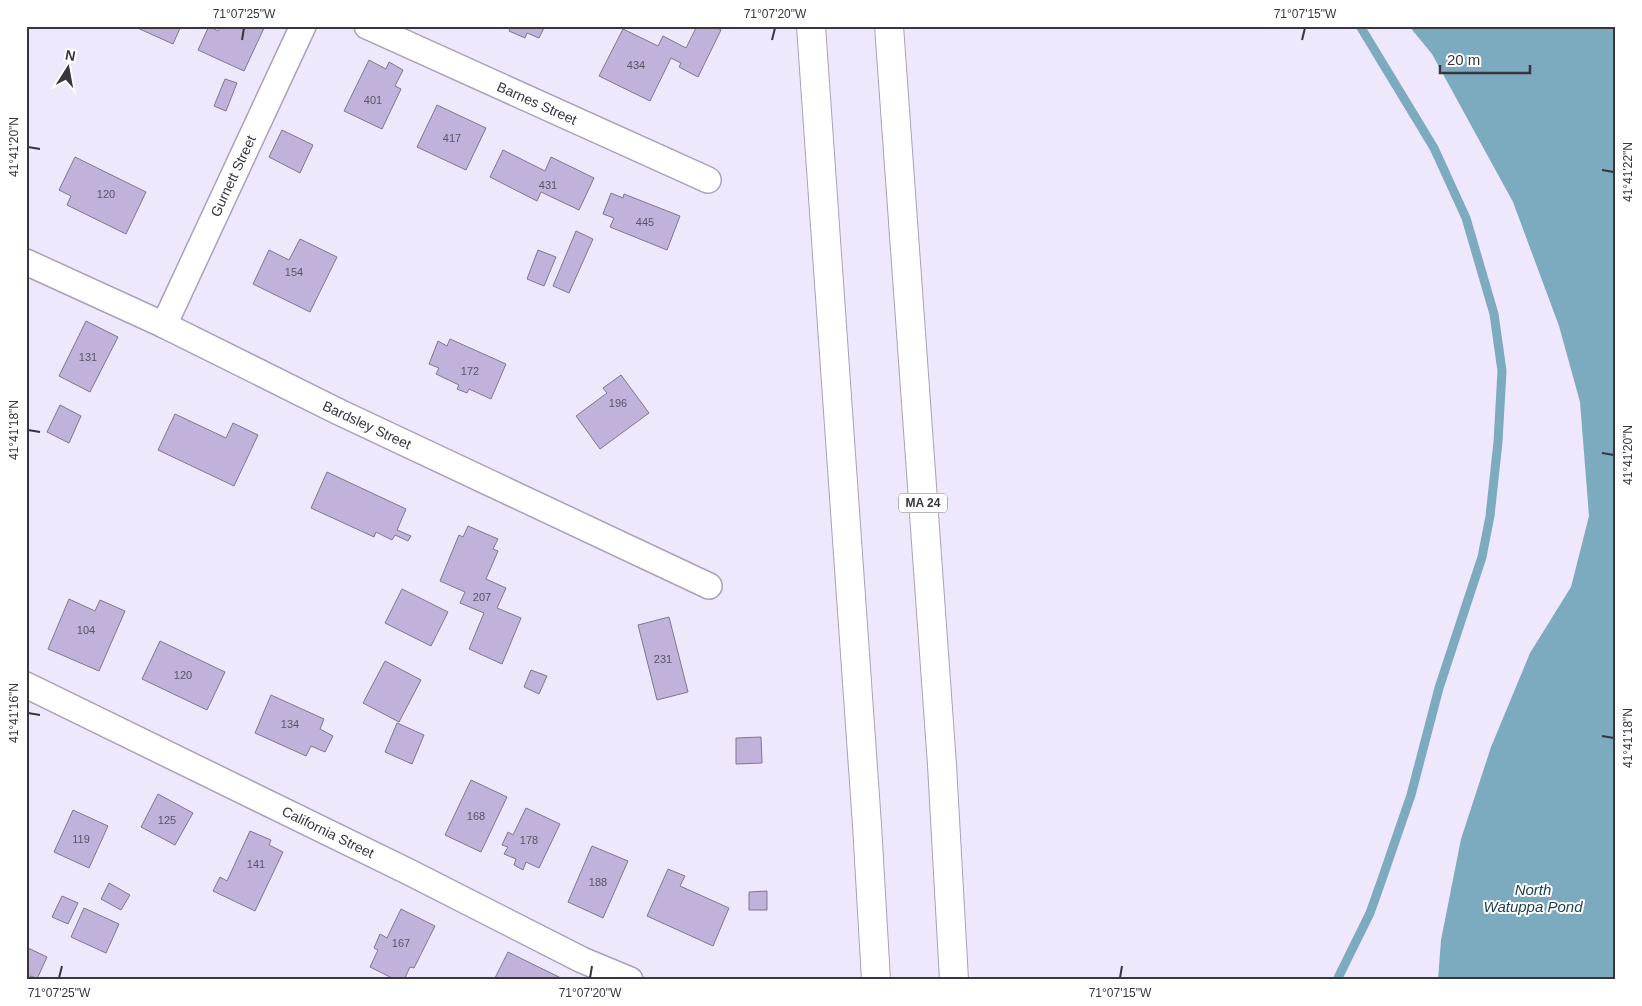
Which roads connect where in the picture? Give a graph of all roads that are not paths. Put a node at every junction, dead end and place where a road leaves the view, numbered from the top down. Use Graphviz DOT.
graph roads {
  1 [pos="302,26"];
  2 [pos="367,26"];
  3 [pos="811,26"];
  4 [pos="889,26"];
  5 [pos="708,180"];
  6 [pos="26,262"];
  7 [pos="164,325"];
  8 [pos="709,586"];
  9 [pos="26,685"];
  10 [pos="630,980"];
  11 [pos="876,980"];
  12 [pos="954,980"];
  1 -- 7 [label="street, Gurnett Street"];
  2 -- 5 [label="street, Barnes Street"];
  3 -- 11 [label="highway"];
  4 -- 12 [label="highway, MA 24"];
  6 -- 7 [label="street, Bardsley Street"];
  7 -- 8 [label="street, Bardsley Street"];
  9 -- 10 [label="street, California Street"];
}
